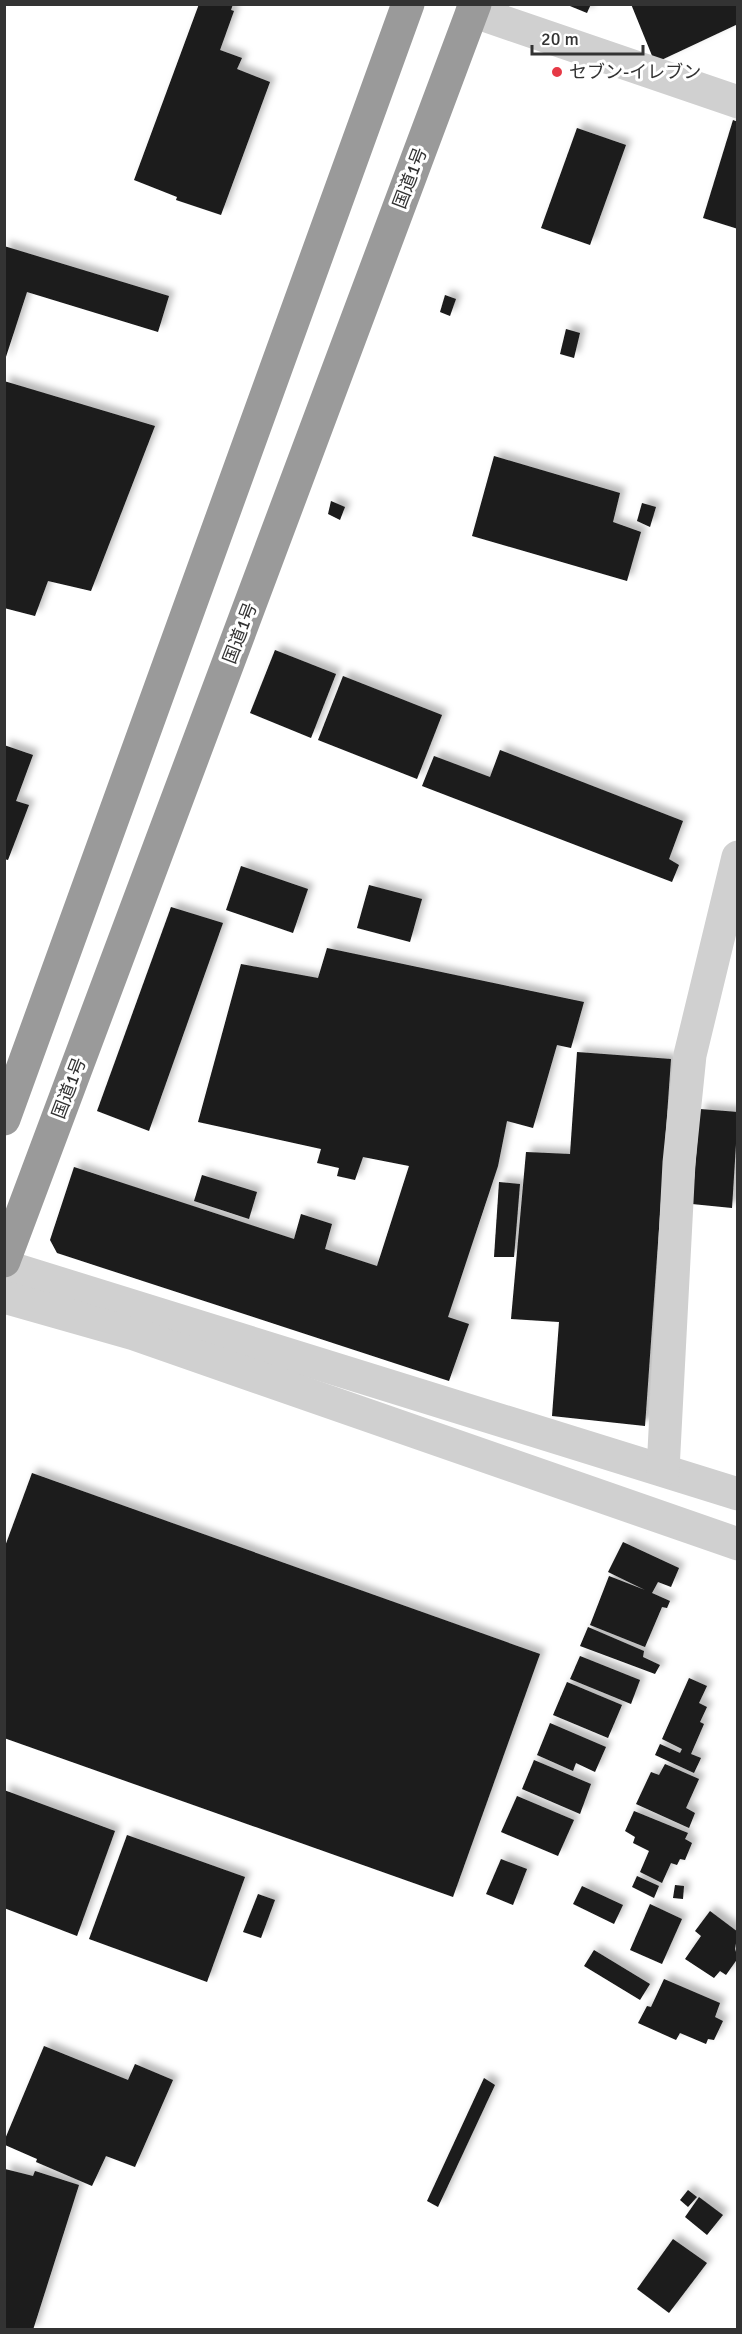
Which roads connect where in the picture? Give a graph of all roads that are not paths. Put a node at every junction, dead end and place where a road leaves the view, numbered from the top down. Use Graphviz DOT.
graph roads {
  1 [pos="408,4"];
  2 [pos="474,8"];
  3 [pos="738,102"];
  4 [pos="738,857"];
  5 [pos="4,1119"];
  6 [pos="4,1261"];
  7 [pos="4,1266"];
  8 [pos="4,1297"];
  9 [pos="663,1470"];
  10 [pos="738,1494"];
  11 [pos="738,1544"];
  1 -- 5 [label="highway"];
  2 -- 3 [label="street"];
  2 -- 6 [label="highway, 国道1号"];
  4 -- 9 [label="street"];
  7 -- 9 [label="street"];
  8 -- 11 [label="street"];
  9 -- 10 [label="street"];
}
